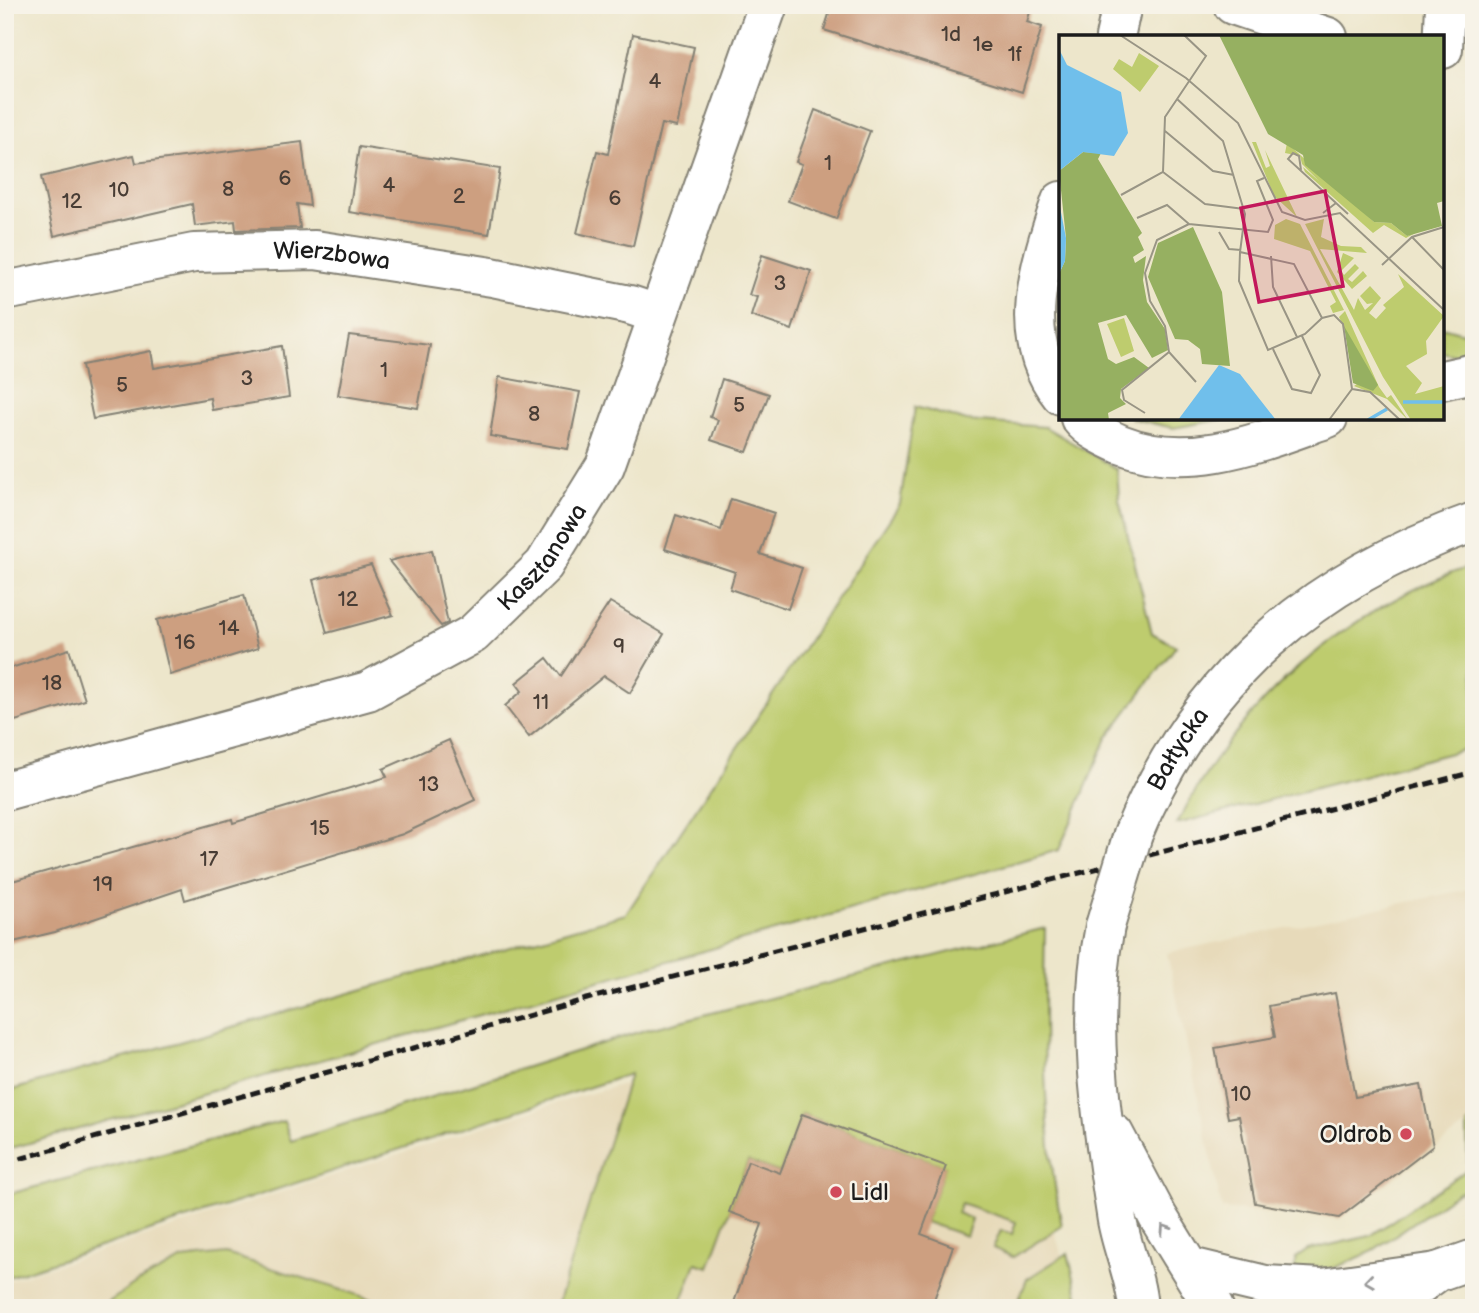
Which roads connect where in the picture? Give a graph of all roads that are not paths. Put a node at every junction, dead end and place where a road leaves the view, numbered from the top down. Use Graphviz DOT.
graph roads {
  1 [pos="768,5"];
  2 [pos="1122,5"];
  3 [pos="1233,5"];
  4 [pos="1445,5"];
  5 [pos="1115,35"];
  6 [pos="1322,35"];
  7 [pos="1444,35"];
  8 [pos="1474,47"];
  9 [pos="1444,49"];
  10 [pos="1059,207"];
  11 [pos="5,291"];
  12 [pos="657,314"];
  13 [pos="1474,373"];
  14 [pos="1444,380"];
  15 [pos="1059,392"];
  16 [pos="1083,420"];
  17 [pos="1322,420"];
  18 [pos="1474,522"];
  19 [pos="5,792"];
  20 [pos="1104,1113"];
  21 [pos="1474,1259"];
  22 [pos="1190,1267"];
  23 [pos="1437,1272"];
  24 [pos="1139,1307"];
  25 [pos="1214,1308"];
  26 [pos="1387,1308"];
  1 -- 12 [label="street, Kasztanowa"];
  2 -- 5 [label="street"];
  3 -- 6 [label="street"];
  4 -- 7 [label="street"];
  8 -- 9 [label="street"];
  10 -- 15 [label="street"];
  11 -- 12 [label="street, Wierzbowa"];
  12 -- 19 [label="street, Kasztanowa"];
  13 -- 14 [label="street"];
  16 -- 17 [label="street"];
  18 -- 20 [label="street, Bałtycka, bridge"];
  22 -- 20 [label="street, Bałtycka, one-way"];
  20 -- 24 [label="street, Bałtycka"];
  21 -- 23 [label="street"];
  23 -- 22 [label="street, one-way"];
  22 -- 25 [label="street, Bałtycka"];
  23 -- 26 [label="street"];
}
